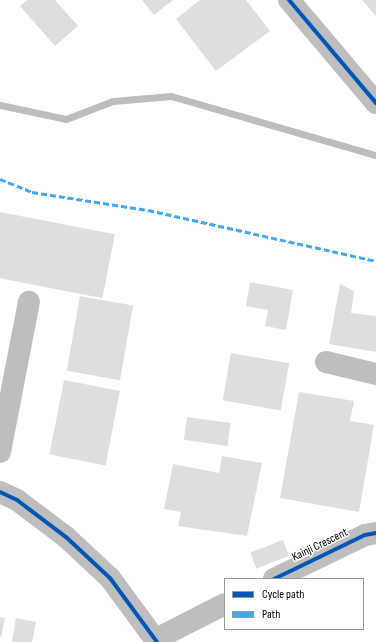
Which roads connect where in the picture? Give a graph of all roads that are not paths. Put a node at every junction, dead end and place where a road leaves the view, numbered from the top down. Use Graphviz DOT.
graph roads {
  1 [pos="289,0"];
  2 [pos="376,103"];
  3 [pos="30,302"];
  4 [pos="326,362"];
  5 [pos="376,374"];
  6 [pos="0,452"];
  7 [pos="0,492"];
  8 [pos="376,533"];
  9 [pos="276,578"];
  10 [pos="224,605"];
  11 [pos="157,641"];
  1 -- 2 [label="street"];
  3 -- 6 [label="street"];
  4 -- 5 [label="street"];
  7 -- 11 [label="street"];
  8 -- 9 [label="street, Kainji Crescent"];
  10 -- 11 [label="street"];
}
